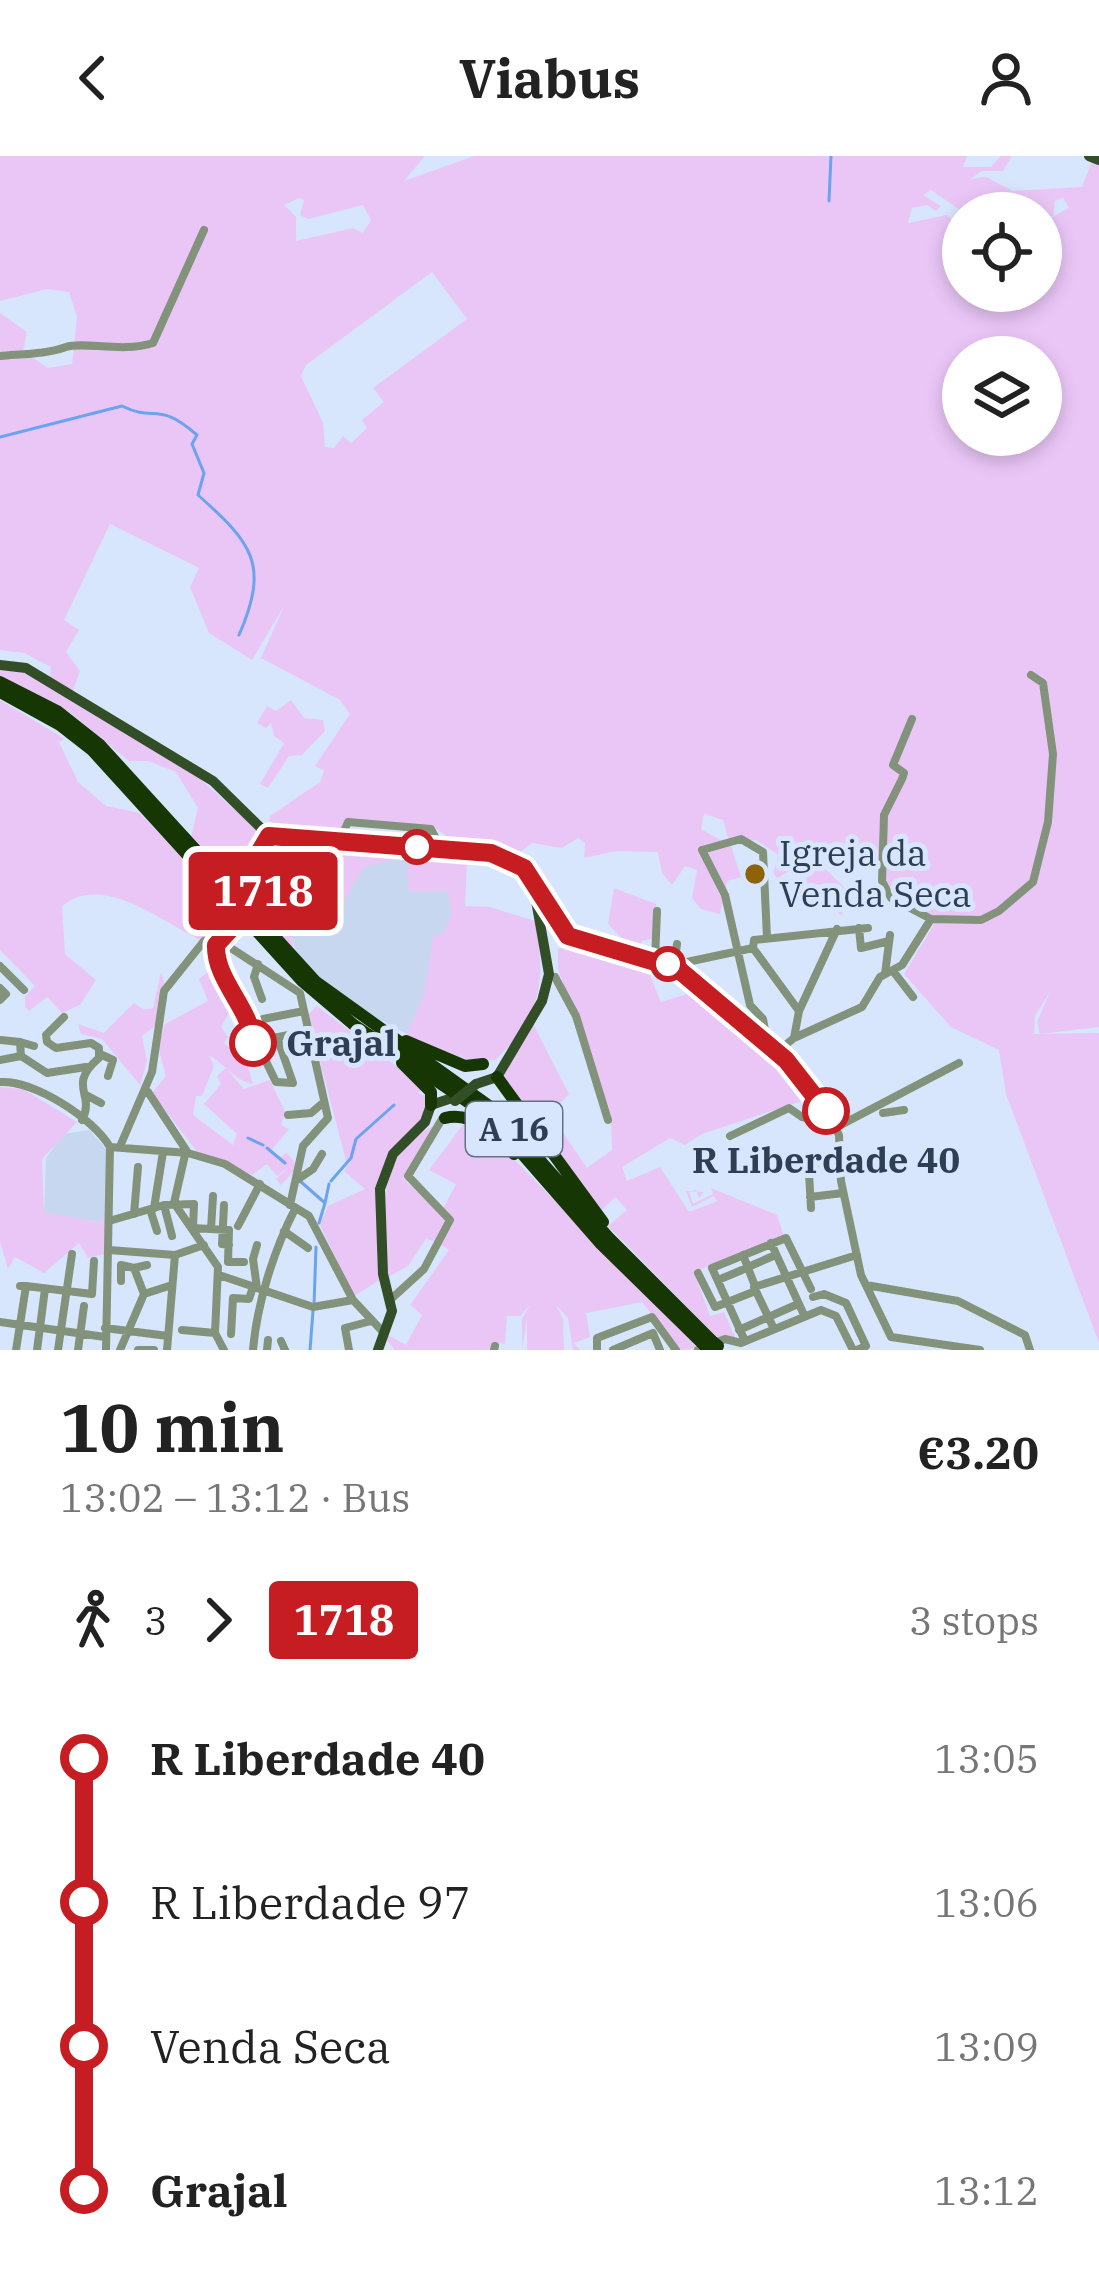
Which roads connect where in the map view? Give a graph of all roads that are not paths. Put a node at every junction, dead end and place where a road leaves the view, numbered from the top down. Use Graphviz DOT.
graph roads {
  1 [pos="1089,156"];
  2 [pos="1099,160"];
  3 [pos="204,230"];
  4 [pos="0,356"];
  5 [pos="0,665"];
  6 [pos="1031,675"];
  7 [pos="0,682"];
  8 [pos="0,692"];
  9 [pos="40,712"];
  10 [pos="912,719"];
  11 [pos="60,730"];
  12 [pos="100,745"];
  13 [pos="129,765"];
  14 [pos="139,808"];
  15 [pos="185,829"];
  16 [pos="344,831"];
  17 [pos="167,835"];
  18 [pos="269,836"];
  19 [pos="441,848"];
  20 [pos="198,854"];
  21 [pos="657,911"];
  22 [pos="931,920"];
  23 [pos="551,927"];
  24 [pos="837,929"];
  25 [pos="766,938"];
  26 [pos="218,939"];
  27 [pos="677,944"];
  28 [pos="753,948"];
  29 [pos="736,952"];
  30 [pos="655,960"];
  31 [pos="258,964"];
  32 [pos="0,966"];
  33 [pos="680,966"];
  34 [pos="889,972"];
  35 [pos="8,974"];
  36 [pos="555,976"];
  37 [pos="0,988"];
  38 [pos="22,992"];
  39 [pos="913,997"];
  40 [pos="262,999"];
  41 [pos="0,1000"];
  42 [pos="341,1004"];
  43 [pos="304,1011"];
  44 [pos="799,1011"];
  45 [pos="64,1017"];
  46 [pos="263,1019"];
  47 [pos="763,1019"];
  48 [pos="354,1025"];
  49 [pos="750,1029"];
  50 [pos="309,1030"];
  51 [pos="277,1037"];
  52 [pos="794,1038"];
  53 [pos="1,1040"];
  54 [pos="256,1041"];
  55 [pos="20,1042"];
  56 [pos="766,1043"];
  57 [pos="34,1046"];
  58 [pos="777,1052"];
  59 [pos="100,1054"];
  60 [pos="21,1056"];
  61 [pos="0,1060"];
  62 [pos="959,1063"];
  63 [pos="86,1067"];
  64 [pos="485,1075"];
  65 [pos="108,1076"];
  66 [pos="0,1082"];
  67 [pos="81,1082"];
  68 [pos="147,1090"];
  69 [pos="324,1102"];
  70 [pos="100,1103"];
  71 [pos="881,1108"];
  72 [pos="443,1109"];
  73 [pos="904,1110"];
  74 [pos="289,1114"];
  75 [pos="82,1120"];
  76 [pos="608,1120"];
  77 [pos="836,1126"];
  78 [pos="730,1136"];
  79 [pos="122,1144"];
  80 [pos="110,1147"];
  81 [pos="163,1152"];
  82 [pos="187,1154"];
  83 [pos="322,1154"];
  84 [pos="808,1156"];
  85 [pos="138,1167"];
  86 [pos="840,1168"];
  87 [pos="808,1170"];
  88 [pos="792,1172"];
  89 [pos="297,1180"];
  90 [pos="260,1184"];
  91 [pos="843,1193"];
  92 [pos="212,1196"];
  93 [pos="224,1205"];
  94 [pos="160,1207"];
  95 [pos="291,1210"];
  96 [pos="134,1214"];
  97 [pos="109,1221"];
  98 [pos="238,1226"];
  99 [pos="194,1228"];
  100 [pos="211,1229"];
  101 [pos="223,1230"];
  102 [pos="157,1231"];
  103 [pos="284,1231"];
  104 [pos="172,1236"];
  105 [pos="771,1243"];
  106 [pos="257,1244"];
  107 [pos="601,1244"];
  108 [pos="204,1245"];
  109 [pos="308,1248"];
  110 [pos="109,1250"];
  111 [pos="72,1254"];
  112 [pos="175,1255"];
  113 [pos="857,1255"];
  114 [pos="742,1256"];
  115 [pos="771,1257"];
  116 [pos="94,1261"];
  117 [pos="244,1262"];
  118 [pos="147,1265"];
  119 [pos="134,1268"];
  120 [pos="745,1268"];
  121 [pos="800,1270"];
  122 [pos="698,1273"];
  123 [pos="222,1276"];
  124 [pos="787,1276"];
  125 [pos="718,1280"];
  126 [pos="121,1281"];
  127 [pos="172,1285"];
  128 [pos="864,1285"];
  129 [pos="255,1287"];
  130 [pos="658,1287"];
  131 [pos="45,1289"];
  132 [pos="757,1290"];
  133 [pos="66,1292"];
  134 [pos="268,1292"];
  135 [pos="144,1294"];
  136 [pos="779,1297"];
  137 [pos="353,1300"];
  138 [pos="390,1300"];
  139 [pos="727,1303"];
  140 [pos="799,1304"];
  141 [pos="84,1306"];
  142 [pos="751,1312"];
  143 [pos="768,1314"];
  144 [pos="804,1315"];
  145 [pos="371,1321"];
  146 [pos="0,1322"];
  147 [pos="20,1324"];
  148 [pos="40,1327"];
  149 [pos="738,1328"];
  150 [pos="774,1329"];
  151 [pos="61,1330"];
  152 [pos="182,1330"];
  153 [pos="657,1331"];
  154 [pos="952,1331"];
  155 [pos="108,1332"];
  156 [pos="127,1332"];
  157 [pos="215,1333"];
  158 [pos="81,1334"];
  159 [pos="231,1334"];
  160 [pos="385,1334"];
  161 [pos="168,1336"];
  162 [pos="894,1340"];
  163 [pos="745,1342"];
  164 [pos="950,1344"];
  165 [pos="936,1346"];
  166 [pos="596,1347"];
  167 [pos="711,1347"];
  168 [pos="660,1349"];
  169 [pos="16,1350"];
  170 [pos="37,1350"];
  171 [pos="58,1350"];
  172 [pos="79,1350"];
  173 [pos="106,1350"];
  174 [pos="120,1350"];
  175 [pos="138,1350"];
  176 [pos="154,1350"];
  177 [pos="167,1350"];
  178 [pos="224,1350"];
  179 [pos="253,1350"];
  180 [pos="349,1350"];
  181 [pos="378,1350"];
  182 [pos="613,1350"];
  183 [pos="676,1350"];
  184 [pos="855,1350"];
  185 [pos="883,1350"];
  186 [pos="980,1350"];
  187 [pos="1030,1350"];
  1 -- 2 [label="main road"];
  3 -- 4 [label="street"];
  5 -- 18 [label="main road"];
  6 -- 22 [label="street"];
  7 -- 12 [label="highway, A 16"];
  8 -- 9 [label="highway, A 16"];
  9 -- 11 [label="highway"];
  9 -- 17 [label="highway, A 16"];
  10 -- 22 [label="street"];
  12 -- 13 [label="highway"];
  12 -- 20 [label="highway, A 16"];
  14 -- 17 [label="highway"];
  15 -- 20 [label="highway"];
  16 -- 19 [label="street"];
  17 -- 48 [label="highway, A 16"];
  18 -- 19 [label="main road"];
  18 -- 26 [label="street, bridge"];
  19 -- 23 [label="main road"];
  20 -- 42 [label="highway, A 16"];
  21 -- 30 [label="street"];
  22 -- 34 [label="street"];
  23 -- 30 [label="street"];
  23 -- 64 [label="main road"];
  24 -- 25 [label="street"];
  24 -- 34 [label="street"];
  24 -- 44 [label="street"];
  25 -- 28 [label="street"];
  25 -- 29 [label="street"];
  26 -- 31 [label="street"];
  26 -- 54 [label="street"];
  26 -- 68 [label="street"];
  27 -- 33 [label="street"];
  28 -- 29 [label="street"];
  28 -- 44 [label="street"];
  29 -- 33 [label="street"];
  29 -- 47 [label="street"];
  30 -- 33 [label="street"];
  31 -- 40 [label="street"];
  31 -- 43 [label="street"];
  32 -- 35 [label="street"];
  33 -- 49 [label="street"];
  34 -- 39 [label="street"];
  34 -- 52 [label="street"];
  35 -- 37 [label="street"];
  35 -- 38 [label="street"];
  36 -- 76 [label="street"];
  37 -- 41 [label="street"];
  42 -- 64 [label="highway, A 16"];
  42 -- 130 [label="highway, A 16"];
  43 -- 46 [label="street"];
  43 -- 50 [label="street"];
  44 -- 52 [label="street"];
  45 -- 59 [label="street"];
  47 -- 49 [label="street"];
  47 -- 56 [label="street"];
  48 -- 72 [label="highway, A 16"];
  48 -- 107 [label="highway, A 16"];
  49 -- 56 [label="street"];
  50 -- 51 [label="street"];
  50 -- 69 [label="street"];
  51 -- 54 [label="street"];
  51 -- 54 [label="street"];
  52 -- 58 [label="street"];
  53 -- 55 [label="street"];
  55 -- 57 [label="street"];
  55 -- 60 [label="street"];
  56 -- 58 [label="street"];
  58 -- 77 [label="street"];
  59 -- 63 [label="street"];
  59 -- 65 [label="street"];
  60 -- 61 [label="street"];
  60 -- 63 [label="street"];
  62 -- 71 [label="street"];
  63 -- 67 [label="street"];
  64 -- 72 [label="main road, bridge"];
  64 -- 130 [label="highway, A 16"];
  66 -- 75 [label="street"];
  67 -- 70 [label="street"];
  67 -- 75 [label="street"];
  68 -- 79 [label="street"];
  68 -- 82 [label="street"];
  69 -- 74 [label="street"];
  69 -- 89 [label="street"];
  71 -- 73 [label="street"];
  71 -- 77 [label="street"];
  72 -- 107 [label="highway, A 16"];
  72 -- 138 [label="main road"];
  72 -- 138 [label="street"];
  75 -- 80 [label="street"];
  77 -- 78 [label="street"];
  77 -- 86 [label="street"];
  79 -- 80 [label="street"];
  79 -- 81 [label="street"];
  80 -- 97 [label="street"];
  81 -- 82 [label="street"];
  81 -- 94 [label="street"];
  82 -- 90 [label="street"];
  82 -- 94 [label="street"];
  83 -- 89 [label="street"];
  84 -- 87 [label="street"];
  85 -- 96 [label="street"];
  86 -- 87 [label="street"];
  86 -- 91 [label="street"];
  87 -- 88 [label="street"];
  87 -- 91 [label="street"];
  89 -- 95 [label="street"];
  90 -- 95 [label="street"];
  90 -- 98 [label="street"];
  91 -- 113 [label="street"];
  92 -- 100 [label="street"];
  93 -- 101 [label="street"];
  94 -- 96 [label="street"];
  94 -- 99 [label="street"];
  94 -- 99 [label="street"];
  94 -- 102 [label="street"];
  94 -- 104 [label="street"];
  95 -- 103 [label="street"];
  95 -- 137 [label="street"];
  96 -- 97 [label="street"];
  97 -- 110 [label="street"];
  99 -- 100 [label="street"];
  99 -- 108 [label="street"];
  100 -- 101 [label="street"];
  101 -- 117 [label="street"];
  103 -- 109 [label="street"];
  103 -- 134 [label="street"];
  105 -- 114 [label="street"];
  105 -- 121 [label="street"];
  105 -- 124 [label="street"];
  106 -- 129 [label="street"];
  107 -- 167 [label="highway, A 16"];
  108 -- 112 [label="street"];
  108 -- 123 [label="street"];
  110 -- 112 [label="street"];
  110 -- 155 [label="street"];
  111 -- 133 [label="street"];
  112 -- 127 [label="street"];
  113 -- 121 [label="street"];
  113 -- 128 [label="street"];
  114 -- 120 [label="street"];
  114 -- 125 [label="street"];
  115 -- 120 [label="street"];
  116 -- 133 [label="street"];
  118 -- 119 [label="street"];
  119 -- 126 [label="street"];
  119 -- 135 [label="street"];
  120 -- 125 [label="street"];
  120 -- 132 [label="street"];
  121 -- 124 [label="street"];
  121 -- 184 [label="street"];
  122 -- 139 [label="street"];
  123 -- 129 [label="street"];
  123 -- 157 [label="street"];
  124 -- 132 [label="street"];
  124 -- 140 [label="street"];
  125 -- 139 [label="street"];
  127 -- 135 [label="street"];
  127 -- 161 [label="street"];
  128 -- 162 [label="street"];
  128 -- 187 [label="street"];
  129 -- 134 [label="street"];
  129 -- 159 [label="street"];
  130 -- 167 [label="highway, A 16"];
  131 -- 133 [label="street"];
  131 -- 147 [label="street"];
  131 -- 148 [label="street"];
  132 -- 139 [label="street"];
  132 -- 143 [label="street"];
  133 -- 151 [label="street"];
  134 -- 137 [label="street"];
  134 -- 179 [label="street"];
  135 -- 156 [label="street"];
  136 -- 143 [label="street"];
  137 -- 145 [label="street"];
  138 -- 160 [label="main road"];
  139 -- 149 [label="street"];
  140 -- 143 [label="street"];
  140 -- 144 [label="street"];
  141 -- 158 [label="street"];
  142 -- 149 [label="street"];
  143 -- 149 [label="street"];
  143 -- 150 [label="street"];
  144 -- 150 [label="street"];
  144 -- 184 [label="street"];
  145 -- 160 [label="street"];
  145 -- 180 [label="street"];
  146 -- 147 [label="street"];
  147 -- 148 [label="street"];
  147 -- 169 [label="street"];
  148 -- 151 [label="street"];
  148 -- 170 [label="street"];
  149 -- 163 [label="street"];
  150 -- 163 [label="street"];
  151 -- 158 [label="street"];
  151 -- 171 [label="street"];
  152 -- 157 [label="street"];
  153 -- 166 [label="street"];
  153 -- 168 [label="street"];
  153 -- 182 [label="street"];
  153 -- 183 [label="street"];
  154 -- 164 [label="street"];
  155 -- 156 [label="street"];
  155 -- 158 [label="street"];
  155 -- 173 [label="street"];
  156 -- 161 [label="street"];
  156 -- 174 [label="street"];
  157 -- 178 [label="street"];
  158 -- 172 [label="street"];
  160 -- 181 [label="main road"];
  161 -- 177 [label="street"];
  162 -- 165 [label="street"];
  162 -- 185 [label="street"];
  163 -- 167 [label="street"];
  164 -- 165 [label="street"];
  164 -- 186 [label="street"];
  175 -- 176 [label="street"];
}
